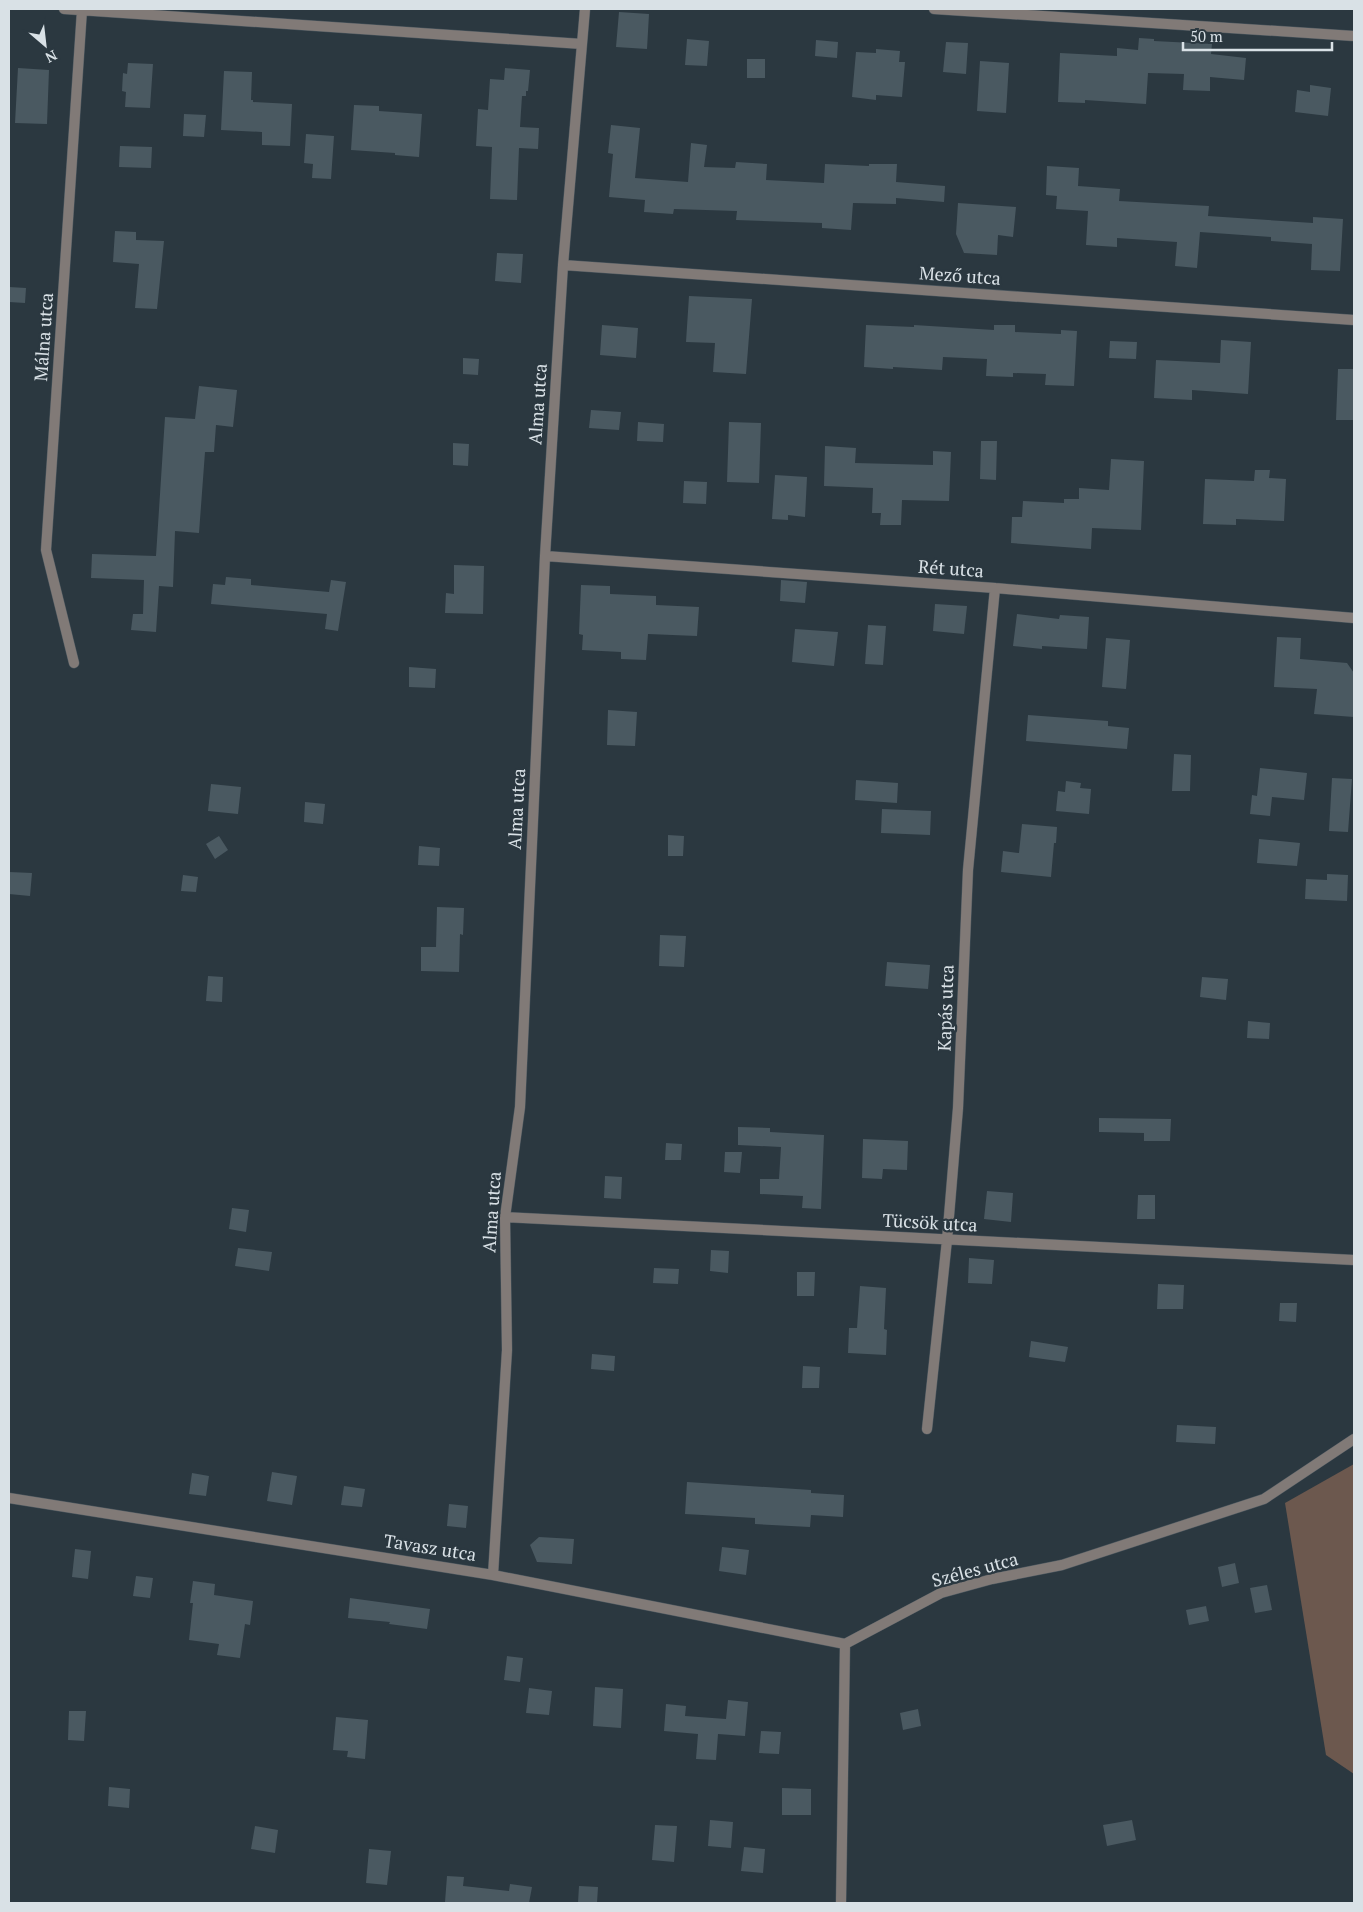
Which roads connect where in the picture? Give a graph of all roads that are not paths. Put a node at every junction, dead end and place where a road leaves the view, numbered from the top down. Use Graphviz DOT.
graph roads {
  1 [pos="64,9"];
  2 [pos="585,9"];
  3 [pos="934,9"];
  4 [pos="82,10"];
  5 [pos="106,10"];
  6 [pos="1354,36"];
  7 [pos="582,44"];
  8 [pos="563,264"];
  9 [pos="1354,320"];
  10 [pos="545,556"];
  11 [pos="995,588"];
  12 [pos="1354,618"];
  13 [pos="74,663"];
  14 [pos="504,1217"];
  15 [pos="947,1240"];
  16 [pos="1354,1260"];
  17 [pos="927,1429"];
  18 [pos="1354,1439"];
  19 [pos="9,1498"];
  20 [pos="493,1575"];
  21 [pos="845,1644"];
  22 [pos="841,1903"];
  1 -- 4 [label="street"];
  2 -- 7 [label="street, Alma utca"];
  3 -- 6 [label="street"];
  4 -- 5 [label="street"];
  4 -- 13 [label="street, Málna utca"];
  5 -- 7 [label="street"];
  7 -- 8 [label="street, Alma utca"];
  8 -- 9 [label="street, Mező utca"];
  8 -- 10 [label="street, Alma utca"];
  10 -- 11 [label="street, Rét utca"];
  10 -- 14 [label="street, Alma utca"];
  11 -- 12 [label="street, Rét utca"];
  11 -- 15 [label="street, Kapás utca"];
  14 -- 15 [label="street, Tücsök utca"];
  14 -- 20 [label="street, Alma utca"];
  15 -- 16 [label="street, Tücsök utca"];
  15 -- 17 [label="street, Kapás utca"];
  18 -- 21 [label="street, Széles utca"];
  19 -- 20 [label="street, Tavasz utca"];
  20 -- 21 [label="street, Tavasz utca"];
  21 -- 22 [label="street"];
}
